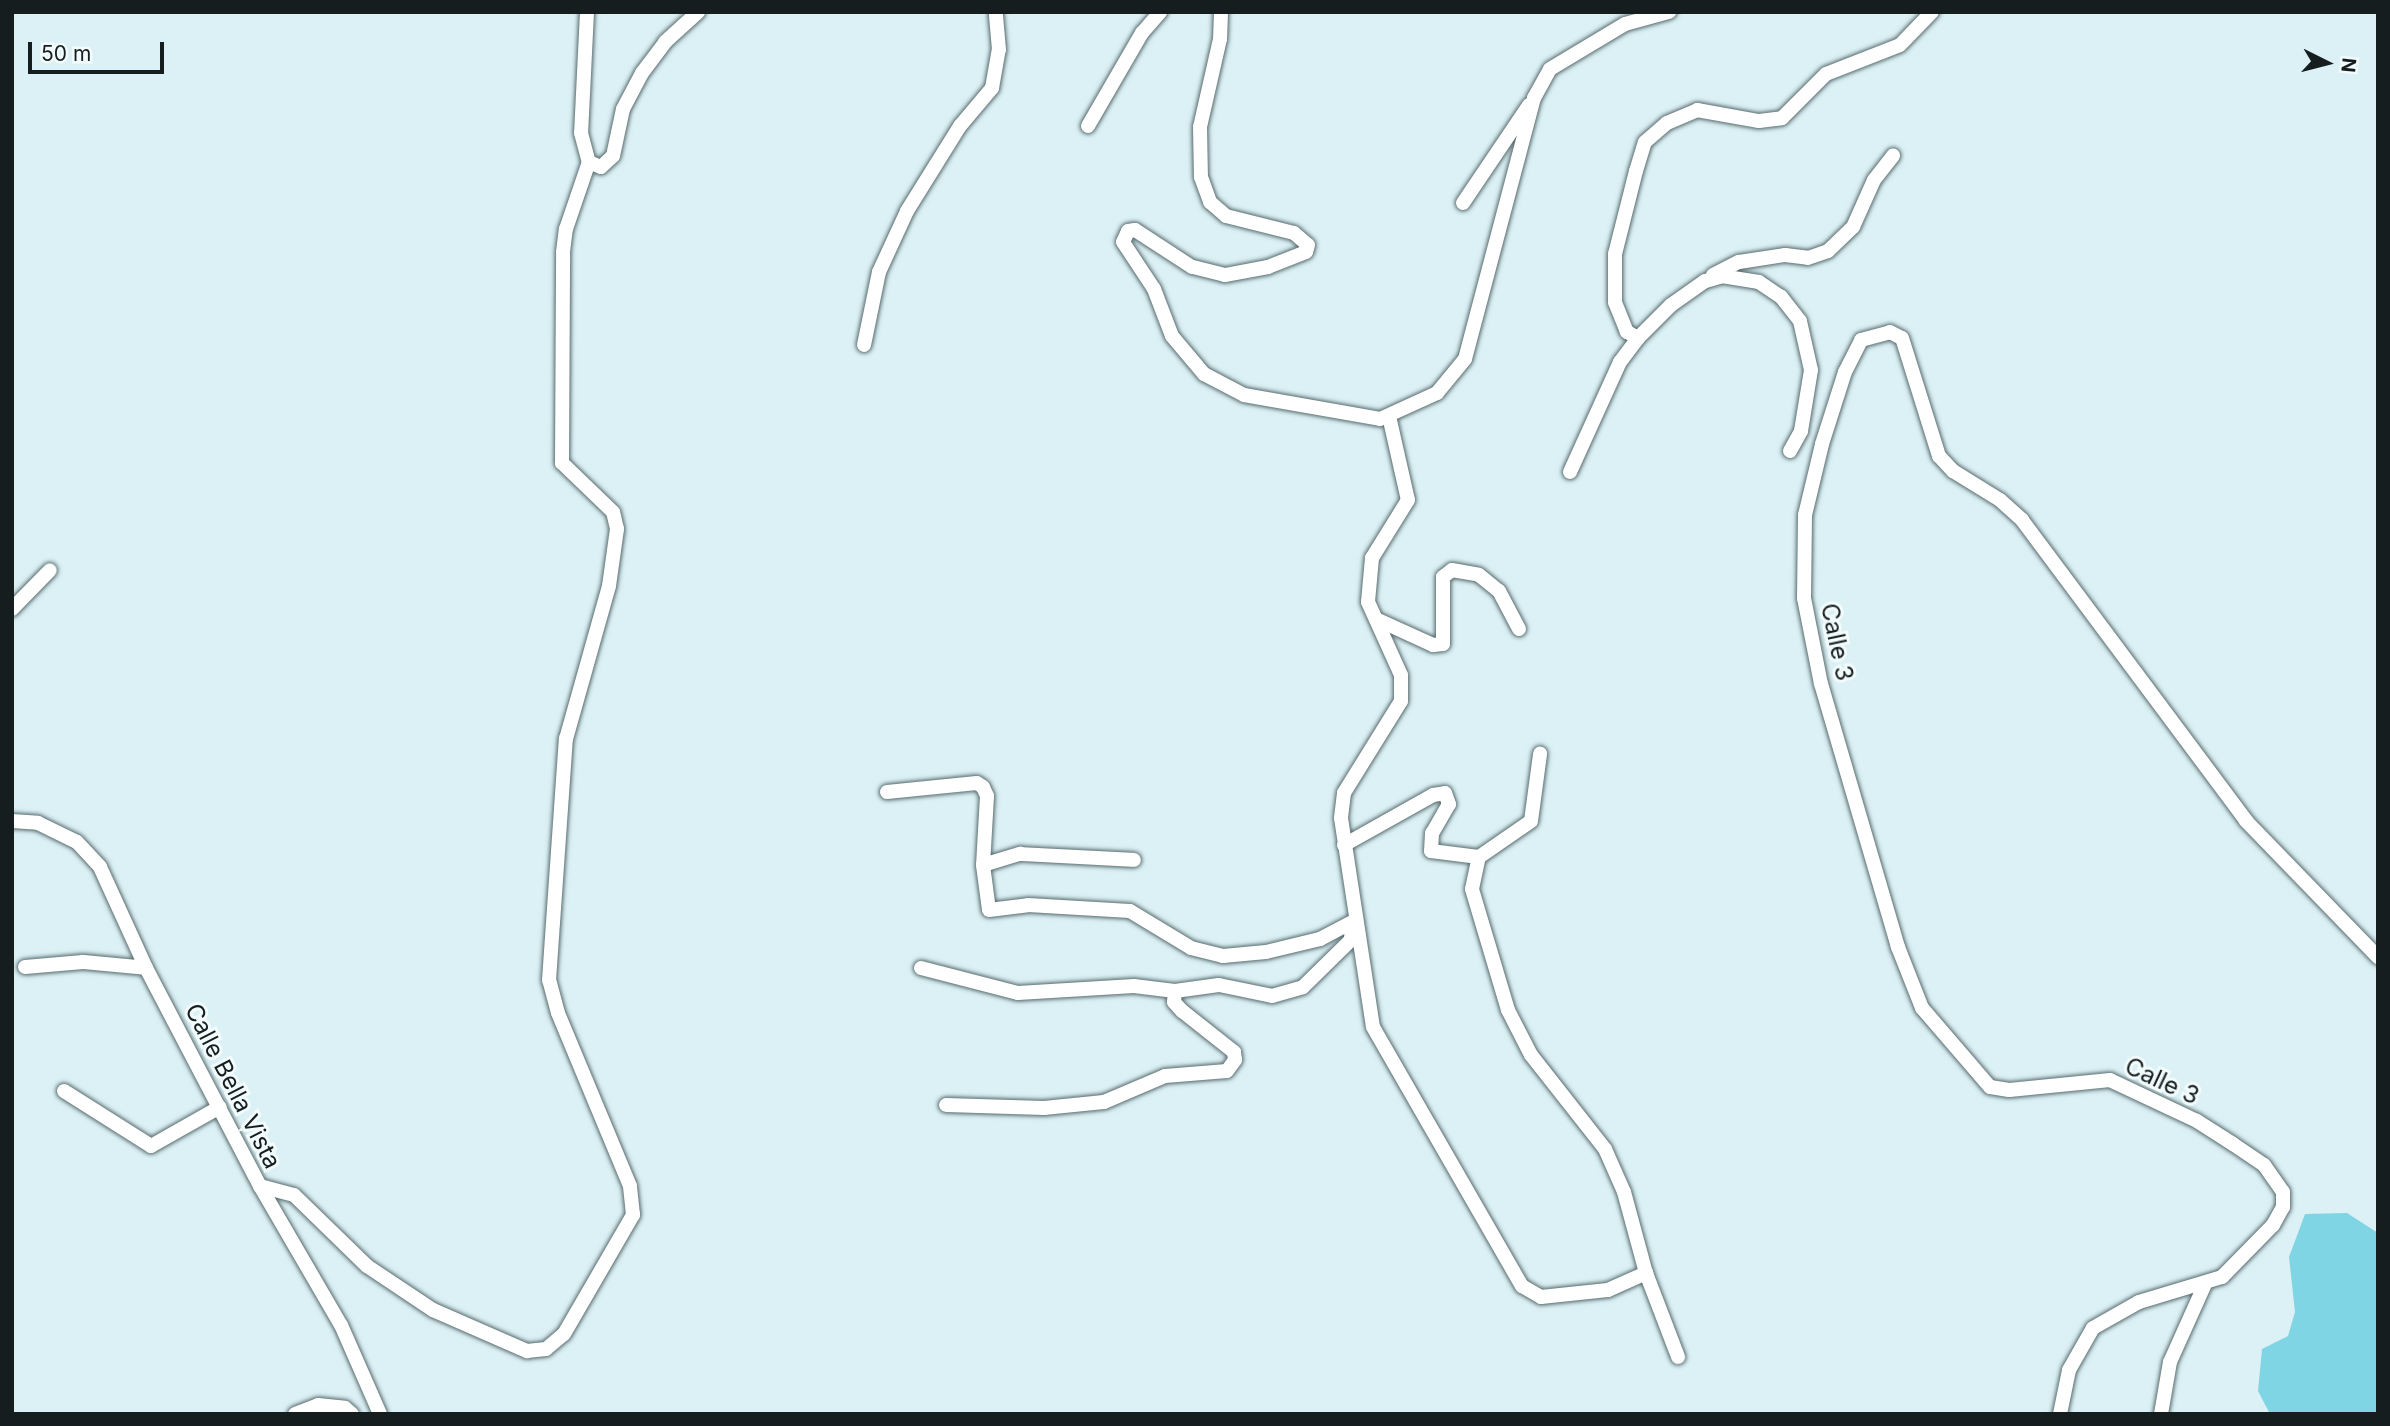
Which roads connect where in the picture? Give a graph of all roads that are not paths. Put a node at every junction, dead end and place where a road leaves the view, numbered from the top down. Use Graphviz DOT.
graph roads {
  1 [pos="587,12"];
  2 [pos="698,12"];
  3 [pos="996,12"];
  4 [pos="1160,12"];
  5 [pos="1221,12"];
  6 [pos="1669,12"];
  7 [pos="1932,12"];
  8 [pos="1534,98"];
  9 [pos="1088,126"];
  10 [pos="1893,156"];
  11 [pos="589,162"];
  12 [pos="1462,203"];
  13 [pos="1705,281"];
  14 [pos="1637,338"];
  15 [pos="863,345"];
  16 [pos="1389,416"];
  17 [pos="1790,451"];
  18 [pos="1570,472"];
  19 [pos="50,570"];
  20 [pos="12,609"];
  21 [pos="1376,619"];
  22 [pos="1520,629"];
  23 [pos="1540,754"];
  24 [pos="887,792"];
  25 [pos="12,821"];
  26 [pos="1344,845"];
  27 [pos="1479,857"];
  28 [pos="1134,860"];
  29 [pos="982,865"];
  30 [pos="1354,921"];
  31 [pos="2378,957"];
  32 [pos="25,967"];
  33 [pos="146,968"];
  34 [pos="921,968"];
  35 [pos="1175,991"];
  36 [pos="64,1091"];
  37 [pos="946,1105"];
  38 [pos="219,1107"];
  39 [pos="260,1186"];
  40 [pos="1646,1273"];
  41 [pos="2205,1284"];
  42 [pos="1678,1357"];
  43 [pos="295,1414"];
  44 [pos="352,1414"];
  45 [pos="380,1414"];
  46 [pos="2060,1414"];
  47 [pos="2161,1414"];
  1 -- 11 [label="street"];
  2 -- 11 [label="street"];
  3 -- 15 [label="street"];
  4 -- 9 [label="street"];
  5 -- 16 [label="street"];
  6 -- 8 [label="street"];
  7 -- 14 [label="street"];
  8 -- 12 [label="street"];
  8 -- 16 [label="street"];
  10 -- 13 [label="street"];
  11 -- 39 [label="street"];
  13 -- 14 [label="street"];
  13 -- 17 [label="street"];
  14 -- 18 [label="street"];
  16 -- 21 [label="street"];
  19 -- 20 [label="street"];
  21 -- 22 [label="street"];
  21 -- 26 [label="street"];
  23 -- 27 [label="street"];
  24 -- 29 [label="street"];
  25 -- 33 [label="street, Calle Bella Vista"];
  26 -- 27 [label="street"];
  26 -- 30 [label="street"];
  27 -- 40 [label="street"];
  28 -- 29 [label="street"];
  29 -- 30 [label="street"];
  30 -- 35 [label="street"];
  30 -- 40 [label="street"];
  31 -- 41 [label="street, Calle 3"];
  32 -- 33 [label="street"];
  33 -- 38 [label="street, Calle Bella Vista"];
  34 -- 35 [label="street"];
  35 -- 37 [label="street"];
  36 -- 38 [label="street"];
  38 -- 39 [label="street, Calle Bella Vista"];
  39 -- 45 [label="street, Calle Bella Vista"];
  40 -- 42 [label="street"];
  41 -- 46 [label="street, Calle 3"];
  41 -- 47 [label="street"];
  43 -- 44 [label="street"];
}
